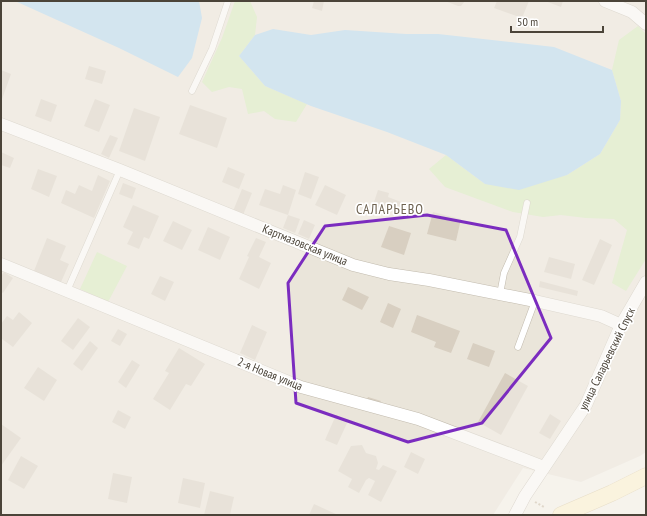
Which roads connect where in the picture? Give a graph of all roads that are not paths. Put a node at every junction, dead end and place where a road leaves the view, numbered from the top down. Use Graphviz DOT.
graph roads {
  1 [pos="228,1"];
  2 [pos="605,1"];
  3 [pos="646,24"];
  4 [pos="192,90"];
  5 [pos="1,124"];
  6 [pos="120,170"];
  7 [pos="527,203"];
  8 [pos="1,264"];
  9 [pos="646,282"];
  10 [pos="67,291"];
  11 [pos="500,294"];
  12 [pos="535,301"];
  13 [pos="621,325"];
  14 [pos="518,347"];
  15 [pos="544,467"];
  16 [pos="646,476"];
  17 [pos="515,515"];
  18 [pos="561,515"];
  1 -- 4 [label="lane"];
  2 -- 3 [label="street"];
  5 -- 6 [label="street, Картмазовская улица"];
  6 -- 10 [label="lane"];
  6 -- 11 [label="street, Картмазовская улица"];
  7 -- 11 [label="lane"];
  8 -- 10 [label="street, 2-я Новая улица"];
  9 -- 13 [label="street, улица Саларьевский Спуск"];
  10 -- 15 [label="street, 2-я Новая улица"];
  11 -- 12 [label="street, Картмазовская улица"];
  12 -- 13 [label="street, Картмазовская улица"];
  12 -- 14 [label="lane"];
  13 -- 15 [label="street, улица Саларьевский Спуск"];
  15 -- 17 [label="street, улица Саларьевский Спуск"];
  16 -- 18 [label="street"];
}
